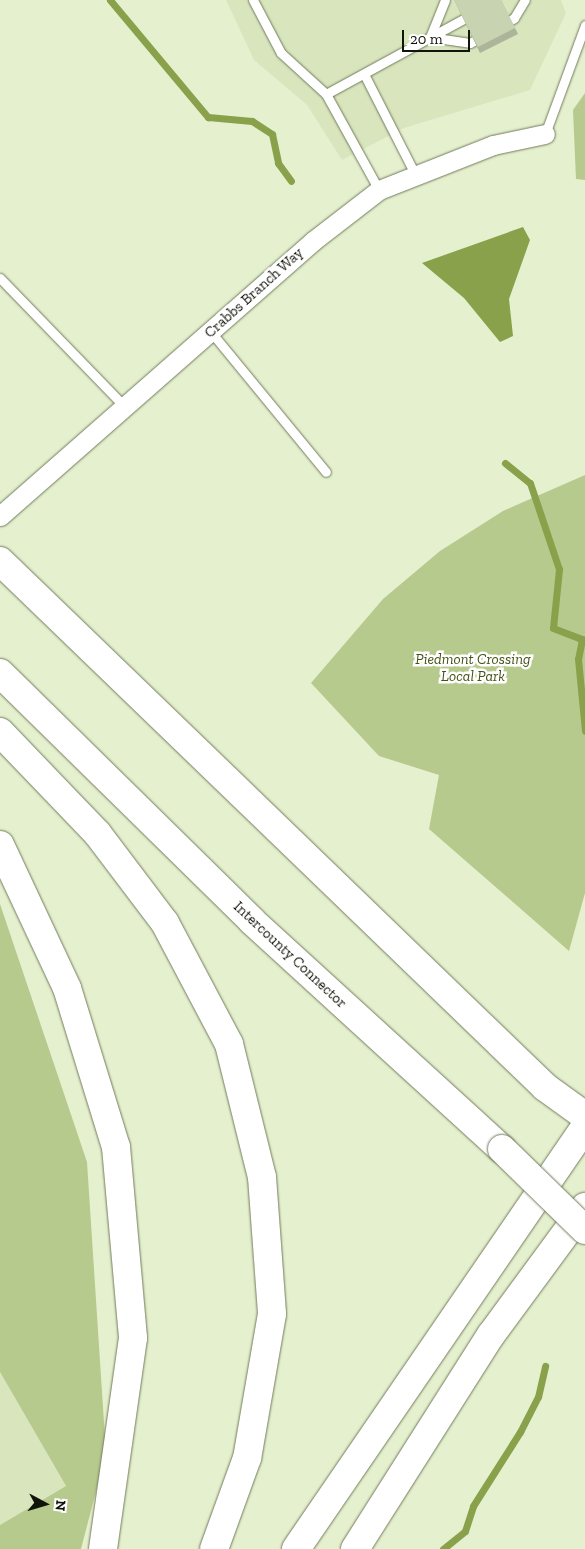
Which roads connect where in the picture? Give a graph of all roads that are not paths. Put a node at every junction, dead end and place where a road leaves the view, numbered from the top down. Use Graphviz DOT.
graph roads {
  1 [pos="253,0"];
  2 [pos="445,0"];
  3 [pos="525,0"];
  4 [pos="483,8"];
  5 [pos="585,25"];
  6 [pos="430,37"];
  7 [pos="364,74"];
  8 [pos="326,94"];
  9 [pos="545,134"];
  10 [pos="415,174"];
  11 [pos="379,190"];
  12 [pos="0,278"];
  13 [pos="210,332"];
  14 [pos="125,407"];
  15 [pos="326,472"];
  16 [pos="0,516"];
  17 [pos="0,561"];
  18 [pos="0,674"];
  19 [pos="0,732"];
  20 [pos="0,845"];
  21 [pos="545,1087"];
  22 [pos="585,1116"];
  23 [pos="585,1126"];
  24 [pos="585,1207"];
  25 [pos="585,1230"];
  26 [pos="103,1549"];
  27 [pos="214,1549"];
  28 [pos="296,1549"];
  29 [pos="355,1549"];
  1 -- 8 [label="lane"];
  2 -- 6 [label="lane"];
  3 -- 6 [label="lane"];
  4 -- 6 [label="lane"];
  5 -- 9 [label="lane"];
  6 -- 7 [label="lane"];
  7 -- 8 [label="lane"];
  7 -- 10 [label="lane"];
  8 -- 11 [label="lane"];
  9 -- 10 [label="street, Crabbs Branch Way"];
  10 -- 11 [label="street, Crabbs Branch Way"];
  11 -- 13 [label="street, Crabbs Branch Way"];
  12 -- 14 [label="lane"];
  13 -- 14 [label="street, Crabbs Branch Way"];
  13 -- 15 [label="lane"];
  14 -- 16 [label="street, Crabbs Branch Way"];
  17 -- 21 [label="highway"];
  18 -- 25 [label="highway, Intercounty Connector, bridge"];
  19 -- 27 [label="highway"];
  20 -- 26 [label="highway"];
  21 -- 22 [label="highway"];
  21 -- 23 [label="highway"];
  23 -- 28 [label="highway"];
  24 -- 29 [label="highway"];
}
